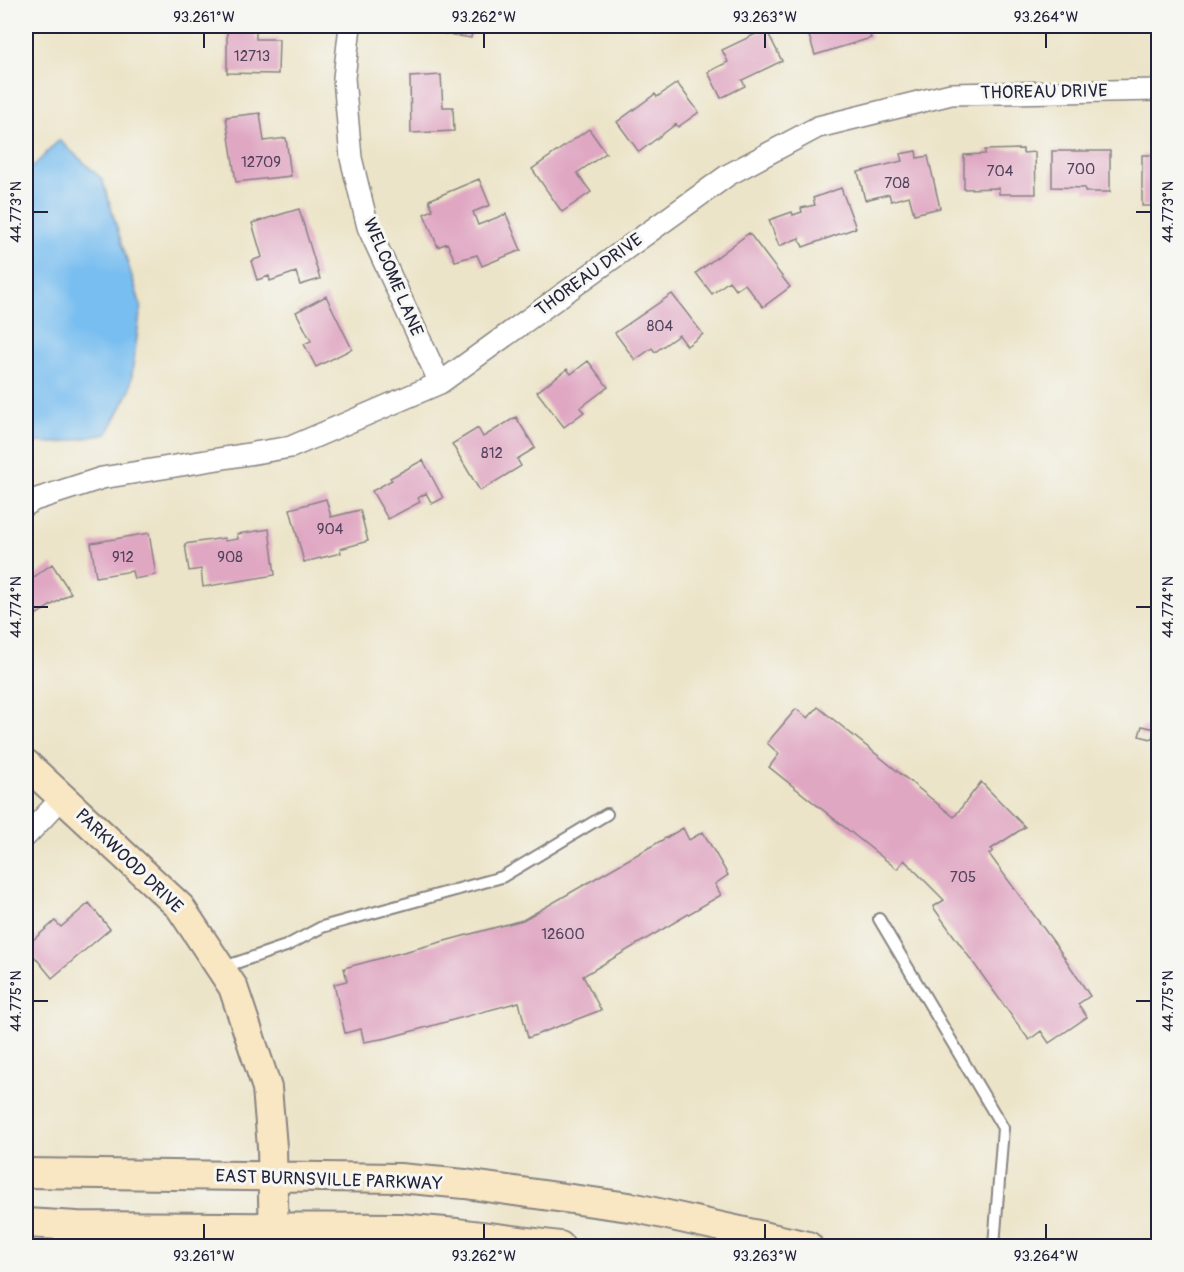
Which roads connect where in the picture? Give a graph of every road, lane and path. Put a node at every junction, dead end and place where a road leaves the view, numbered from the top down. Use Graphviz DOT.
graph roads {
  1 [pos="350,26"];
  2 [pos="1158,90"];
  3 [pos="440,383"];
  4 [pos="26,505"];
  5 [pos="26,764"];
  6 [pos="63,798"];
  7 [pos="607,814"];
  8 [pos="26,836"];
  9 [pos="879,919"];
  10 [pos="221,968"];
  11 [pos="26,1173"];
  12 [pos="273,1177"];
  13 [pos="26,1223"];
  14 [pos="274,1238"];
  15 [pos="560,1246"];
  16 [pos="808,1246"];
  17 [pos="994,1246"];
  1 -- 3 [label="street, WELCOME LANE"];
  2 -- 3 [label="street, THOREAU DRIVE"];
  3 -- 4 [label="street, THOREAU DRIVE"];
  5 -- 6 [label="street, PARKWOOD DRIVE"];
  6 -- 8 [label="street"];
  6 -- 10 [label="street, PARKWOOD DRIVE"];
  7 -- 10 [label="lane"];
  9 -- 17 [label="lane"];
  10 -- 12 [label="street, PARKWOOD DRIVE"];
  11 -- 12 [label="street, EAST BURNSVILLE PARKWAY"];
  12 -- 14 [label="street, PARKWOOD DRIVE"];
  12 -- 16 [label="street, EAST BURNSVILLE PARKWAY"];
  13 -- 14 [label="street"];
  14 -- 15 [label="street"];
}
